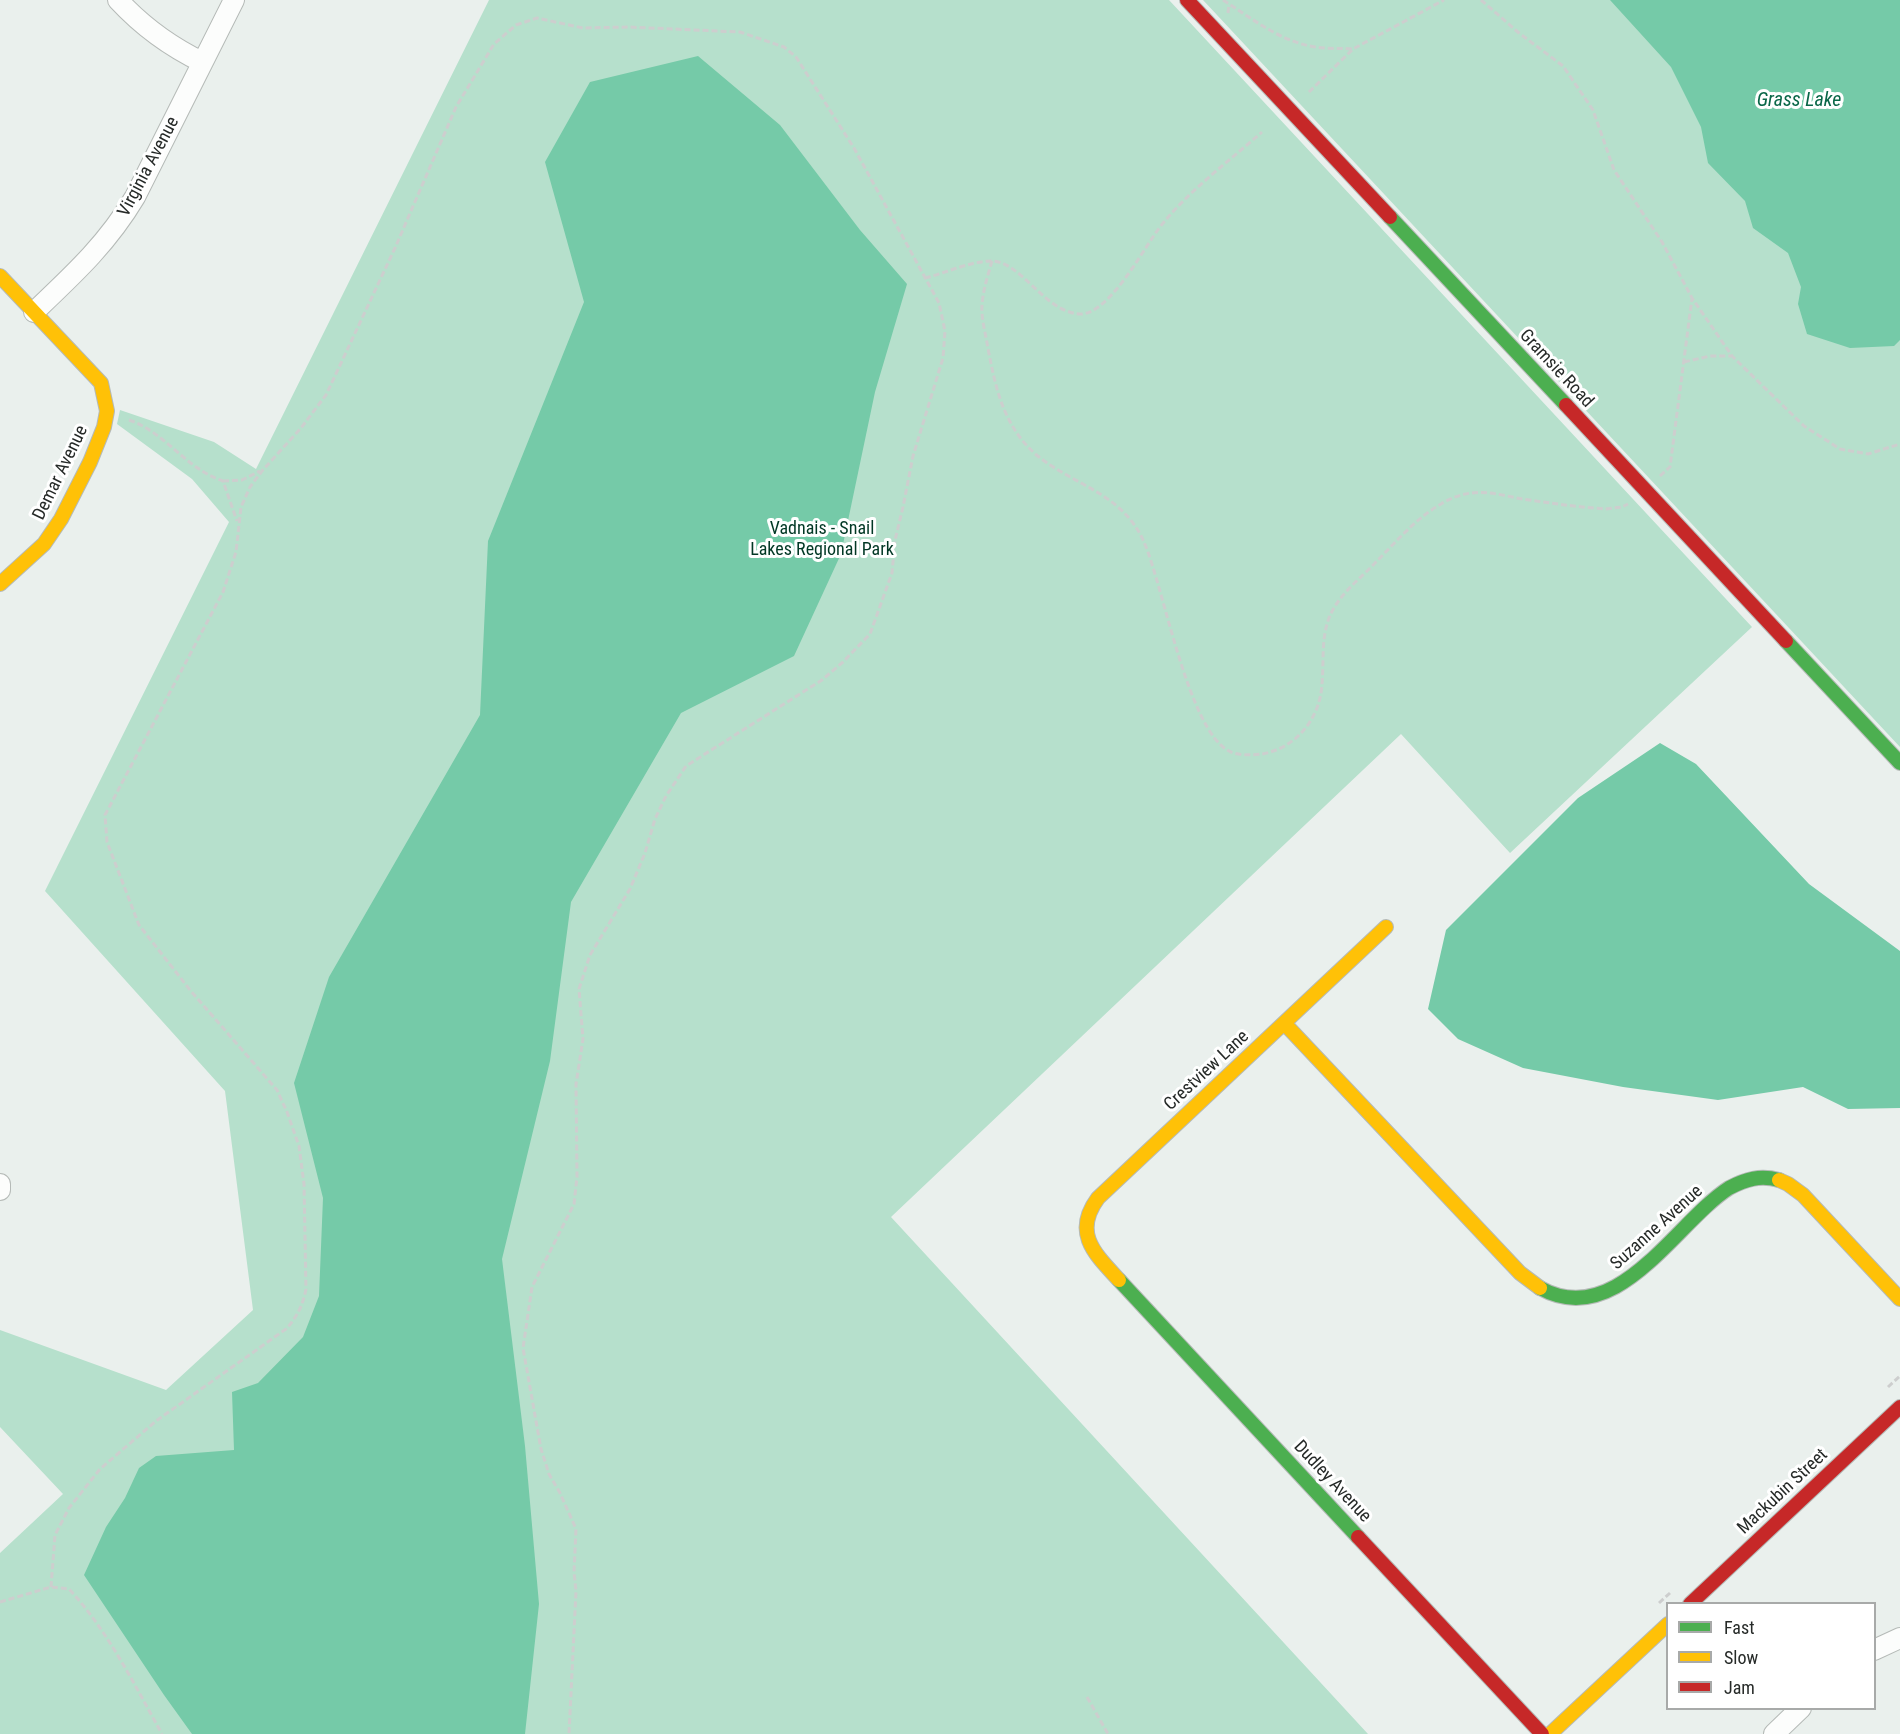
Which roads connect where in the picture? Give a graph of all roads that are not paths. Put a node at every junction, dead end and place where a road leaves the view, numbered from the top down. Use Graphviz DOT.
graph roads {
  1 [pos="118,0"];
  2 [pos="234,0"];
  3 [pos="1186,0"];
  4 [pos="202,62"];
  5 [pos="0,276"];
  6 [pos="34,312"];
  7 [pos="0,584"];
  8 [pos="1900,763"];
  9 [pos="1386,927"];
  10 [pos="1284,1023"];
  11 [pos="0,1184"];
  12 [pos="0,1190"];
  13 [pos="1096,1255"];
  14 [pos="1900,1299"];
  15 [pos="1900,1407"];
  16 [pos="1692,1602"];
  17 [pos="1666,1626"];
  18 [pos="1900,1638"];
  19 [pos="1876,1650"];
  20 [pos="1799,1710"];
  21 [pos="1542,1734"];
  22 [pos="1550,1734"];
  23 [pos="1774,1734"];
  1 -- 4 [label="street"];
  2 -- 4 [label="street, Virginia Avenue"];
  3 -- 8 [label="street, Gramsie Road"];
  4 -- 6 [label="street, Virginia Avenue"];
  5 -- 6 [label="street, Demar Avenue"];
  6 -- 7 [label="street, Demar Avenue"];
  9 -- 10 [label="street, Crestview Lane"];
  10 -- 13 [label="street, Crestview Lane"];
  10 -- 14 [label="street, Suzanne Avenue"];
  11 -- 12 [label="street"];
  13 -- 21 [label="street, Dudley Avenue"];
  15 -- 16 [label="street, Mackubin Street"];
  17 -- 22 [label="street"];
  18 -- 19 [label="street"];
  20 -- 23 [label="street"];
}
